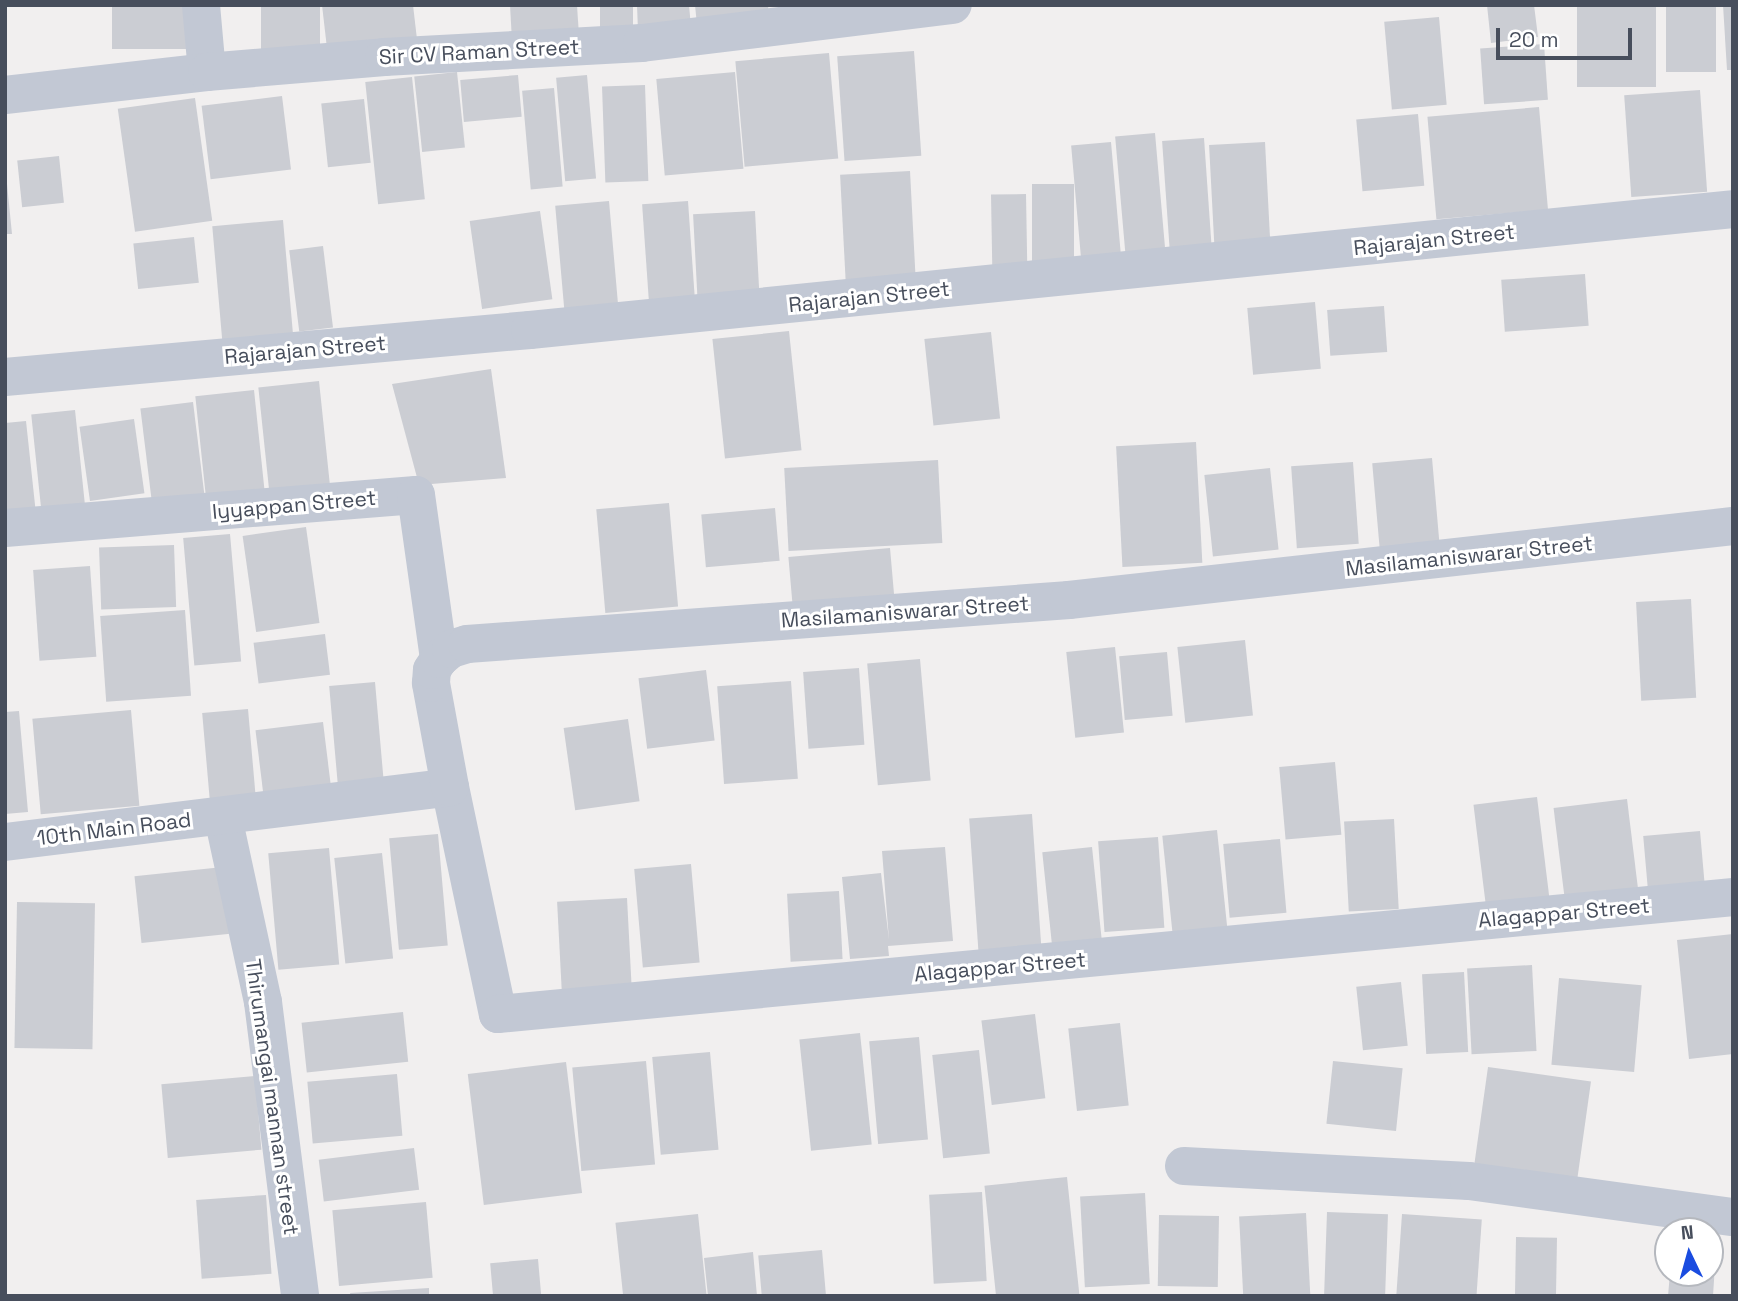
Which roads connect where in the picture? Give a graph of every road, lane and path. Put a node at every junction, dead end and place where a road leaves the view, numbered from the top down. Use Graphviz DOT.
graph roads {
  1 [pos="201,5"];
  2 [pos="953,5"];
  3 [pos="207,72"];
  4 [pos="5,95"];
  5 [pos="1733,208"];
  6 [pos="5,377"];
  7 [pos="1733,526"];
  8 [pos="5,528"];
  9 [pos="439,659"];
  10 [pos="450,787"];
  11 [pos="223,817"];
  12 [pos="5,842"];
  13 [pos="1733,897"];
  14 [pos="1184,1167"];
  15 [pos="1733,1217"];
  16 [pos="300,1296"];
  1 -- 3 [label="street"];
  2 -- 3 [label="street, Sir CV Raman Street"];
  3 -- 4 [label="street, Sir CV Raman Street"];
  5 -- 6 [label="street, Rajarajan Street"];
  7 -- 9 [label="street, Masilamaniswarar Street"];
  8 -- 9 [label="street, Iyyappan Street"];
  9 -- 10 [label="street"];
  10 -- 11 [label="street"];
  10 -- 13 [label="street, Alagappar Street"];
  11 -- 12 [label="street, 10th Main Road"];
  11 -- 16 [label="street, Thirumangai mannan street"];
  14 -- 15 [label="street"];
}
